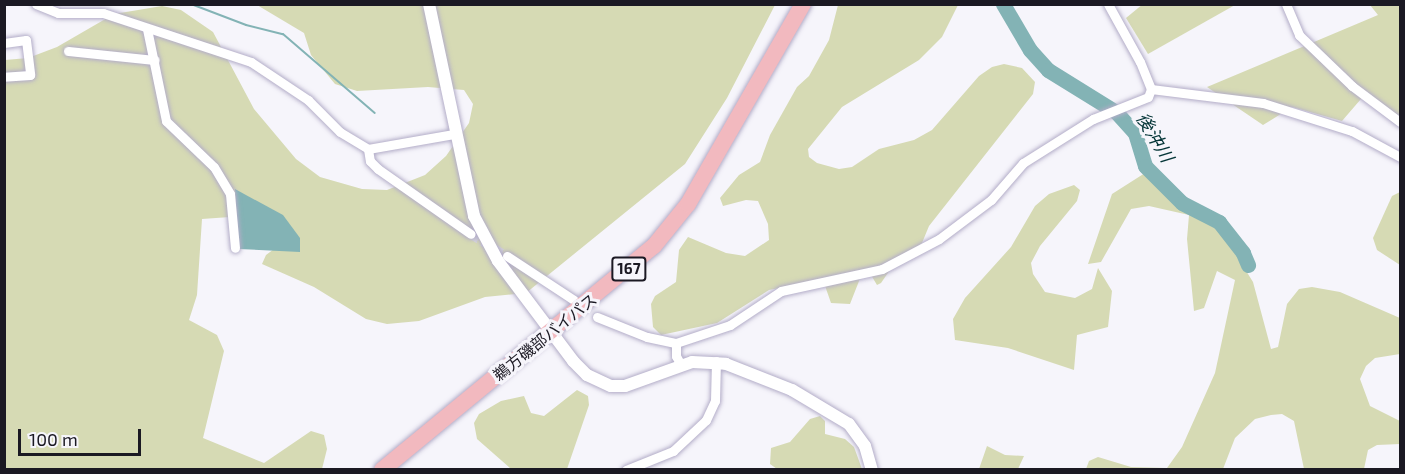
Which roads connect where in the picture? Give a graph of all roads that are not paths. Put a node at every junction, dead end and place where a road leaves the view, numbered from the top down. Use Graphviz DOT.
graph roads {
  1 [pos="36,4"];
  2 [pos="429,4"];
  3 [pos="803,4"];
  4 [pos="1108,4"];
  5 [pos="1286,4"];
  6 [pos="147,29"];
  7 [pos="5,42"];
  8 [pos="68,51"];
  9 [pos="155,60"];
  10 [pos="4,77"];
  11 [pos="1151,89"];
  12 [pos="1401,122"];
  13 [pos="454,134"];
  14 [pos="368,149"];
  15 [pos="1401,157"];
  16 [pos="471,234"];
  17 [pos="235,248"];
  18 [pos="507,256"];
  19 [pos="574,300"];
  20 [pos="597,317"];
  21 [pos="552,331"];
  22 [pos="676,343"];
  23 [pos="716,361"];
  24 [pos="681,365"];
  25 [pos="382,470"];
  26 [pos="626,470"];
  27 [pos="872,470"];
  1 -- 6 [label="street"];
  2 -- 13 [label="street"];
  3 -- 21 [label="highway, 鵜方磯部バイパス / 167"];
  4 -- 11 [label="street"];
  5 -- 12 [label="street"];
  6 -- 9 [label="street"];
  6 -- 14 [label="street"];
  7 -- 10 [label="street"];
  8 -- 9 [label="street"];
  9 -- 17 [label="street"];
  11 -- 15 [label="street"];
  11 -- 22 [label="street"];
  13 -- 14 [label="street"];
  13 -- 21 [label="street"];
  14 -- 16 [label="street"];
  18 -- 19 [label="street"];
  20 -- 22 [label="street"];
  21 -- 24 [label="street"];
  21 -- 25 [label="highway, 鵜方磯部バイパス / 167"];
  22 -- 24 [label="street"];
  23 -- 24 [label="street"];
  23 -- 26 [label="street"];
  23 -- 27 [label="street"];
}
